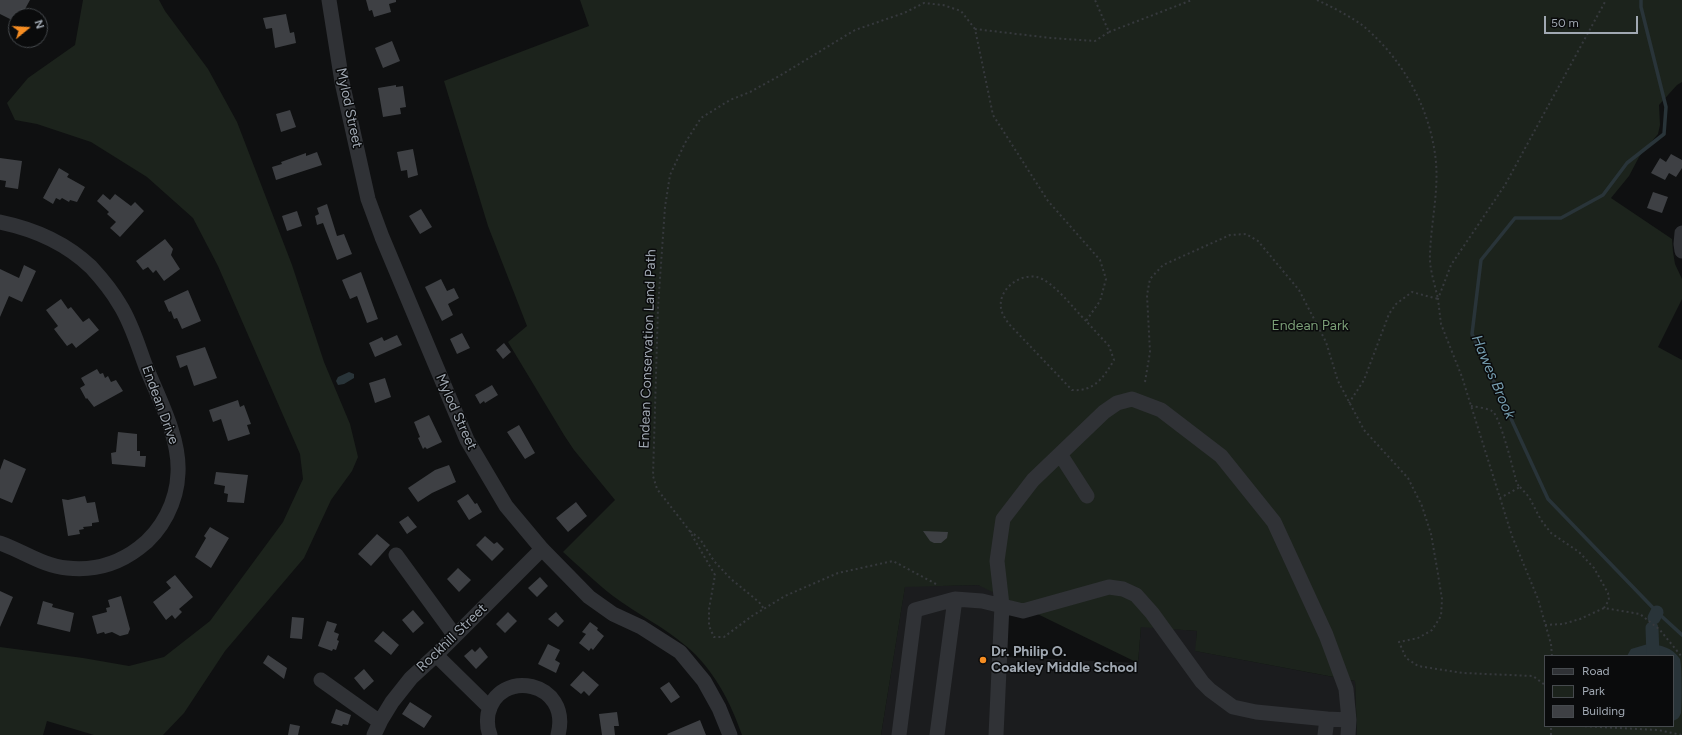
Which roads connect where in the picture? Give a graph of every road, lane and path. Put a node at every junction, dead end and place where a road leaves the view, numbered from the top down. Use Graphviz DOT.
graph roads {
  1 [pos="329,0"];
  2 [pos="1095,0"];
  3 [pos="1192,0"];
  4 [pos="1317,0"];
  5 [pos="1606,0"];
  6 [pos="975,29"];
  7 [pos="1109,32"];
  8 [pos="0,222"];
  9 [pos="1682,233"];
  10 [pos="1682,251"];
  11 [pos="1438,299"];
  12 [pos="1086,321"];
  13 [pos="1145,382"];
  14 [pos="1349,402"];
  15 [pos="1471,406"];
  16 [pos="1060,454"];
  17 [pos="1520,487"];
  18 [pos="1087,496"];
  19 [pos="1500,498"];
  20 [pos="689,530"];
  21 [pos="0,543"];
  22 [pos="542,549"];
  23 [pos="396,555"];
  24 [pos="936,584"];
  25 [pos="955,600"];
  26 [pos="1002,605"];
  27 [pos="1604,608"];
  28 [pos="764,609"];
  29 [pos="1545,624"];
  30 [pos="455,636"];
  31 [pos="436,655"];
  32 [pos="1552,655"];
  33 [pos="1682,657"];
  34 [pos="321,680"];
  35 [pos="1544,684"];
  36 [pos="490,708"];
  37 [pos="1327,719"];
  38 [pos="1349,720"];
  39 [pos="1600,727"];
  40 [pos="377,728"];
  41 [pos="490,735"];
  42 [pos="558,735"];
  43 [pos="730,735"];
  44 [pos="899,735"];
  45 [pos="937,735"];
  46 [pos="996,735"];
  47 [pos="1325,735"];
  48 [pos="1348,735"];
  49 [pos="1682,735"];
  1 -- 22 [label="street, Mylod Street"];
  2 -- 7 [label="path"];
  3 -- 7 [label="path"];
  4 -- 11 [label="path"];
  5 -- 11 [label="path"];
  6 -- 7 [label="path"];
  6 -- 12 [label="path, Endean Conservation Land Path"];
  6 -- 20 [label="path, Endean Conservation Land Path"];
  8 -- 21 [label="street, Endean Drive"];
  9 -- 10 [label="street"];
  11 -- 14 [label="path"];
  11 -- 15 [label="path"];
  12 -- 12 [label="path"];
  13 -- 14 [label="path"];
  14 -- 35 [label="path"];
  15 -- 17 [label="path"];
  15 -- 19 [label="path"];
  16 -- 18 [label="street"];
  16 -- 26 [label="street"];
  16 -- 38 [label="street"];
  17 -- 19 [label="path"];
  17 -- 27 [label="path"];
  19 -- 29 [label="path"];
  20 -- 28 [label="path"];
  20 -- 28 [label="path, Endean Conservation Land Path"];
  22 -- 30 [label="street, Rockhill Street"];
  22 -- 43 [label="street, Mylod Street"];
  23 -- 30 [label="street"];
  24 -- 28 [label="path, Endean Conservation Land Path"];
  25 -- 26 [label="street"];
  25 -- 44 [label="street"];
  25 -- 45 [label="street"];
  26 -- 37 [label="street"];
  26 -- 46 [label="street"];
  27 -- 29 [label="path"];
  27 -- 33 [label="path"];
  29 -- 32 [label="path"];
  30 -- 31 [label="street, Rockhill Street"];
  31 -- 36 [label="street"];
  31 -- 40 [label="street, Rockhill Street"];
  34 -- 40 [label="street"];
  36 -- 41 [label="street"];
  36 -- 42 [label="street"];
  37 -- 38 [label="street"];
  37 -- 47 [label="street"];
  38 -- 48 [label="street"];
  39 -- 49 [label="path"];
}
